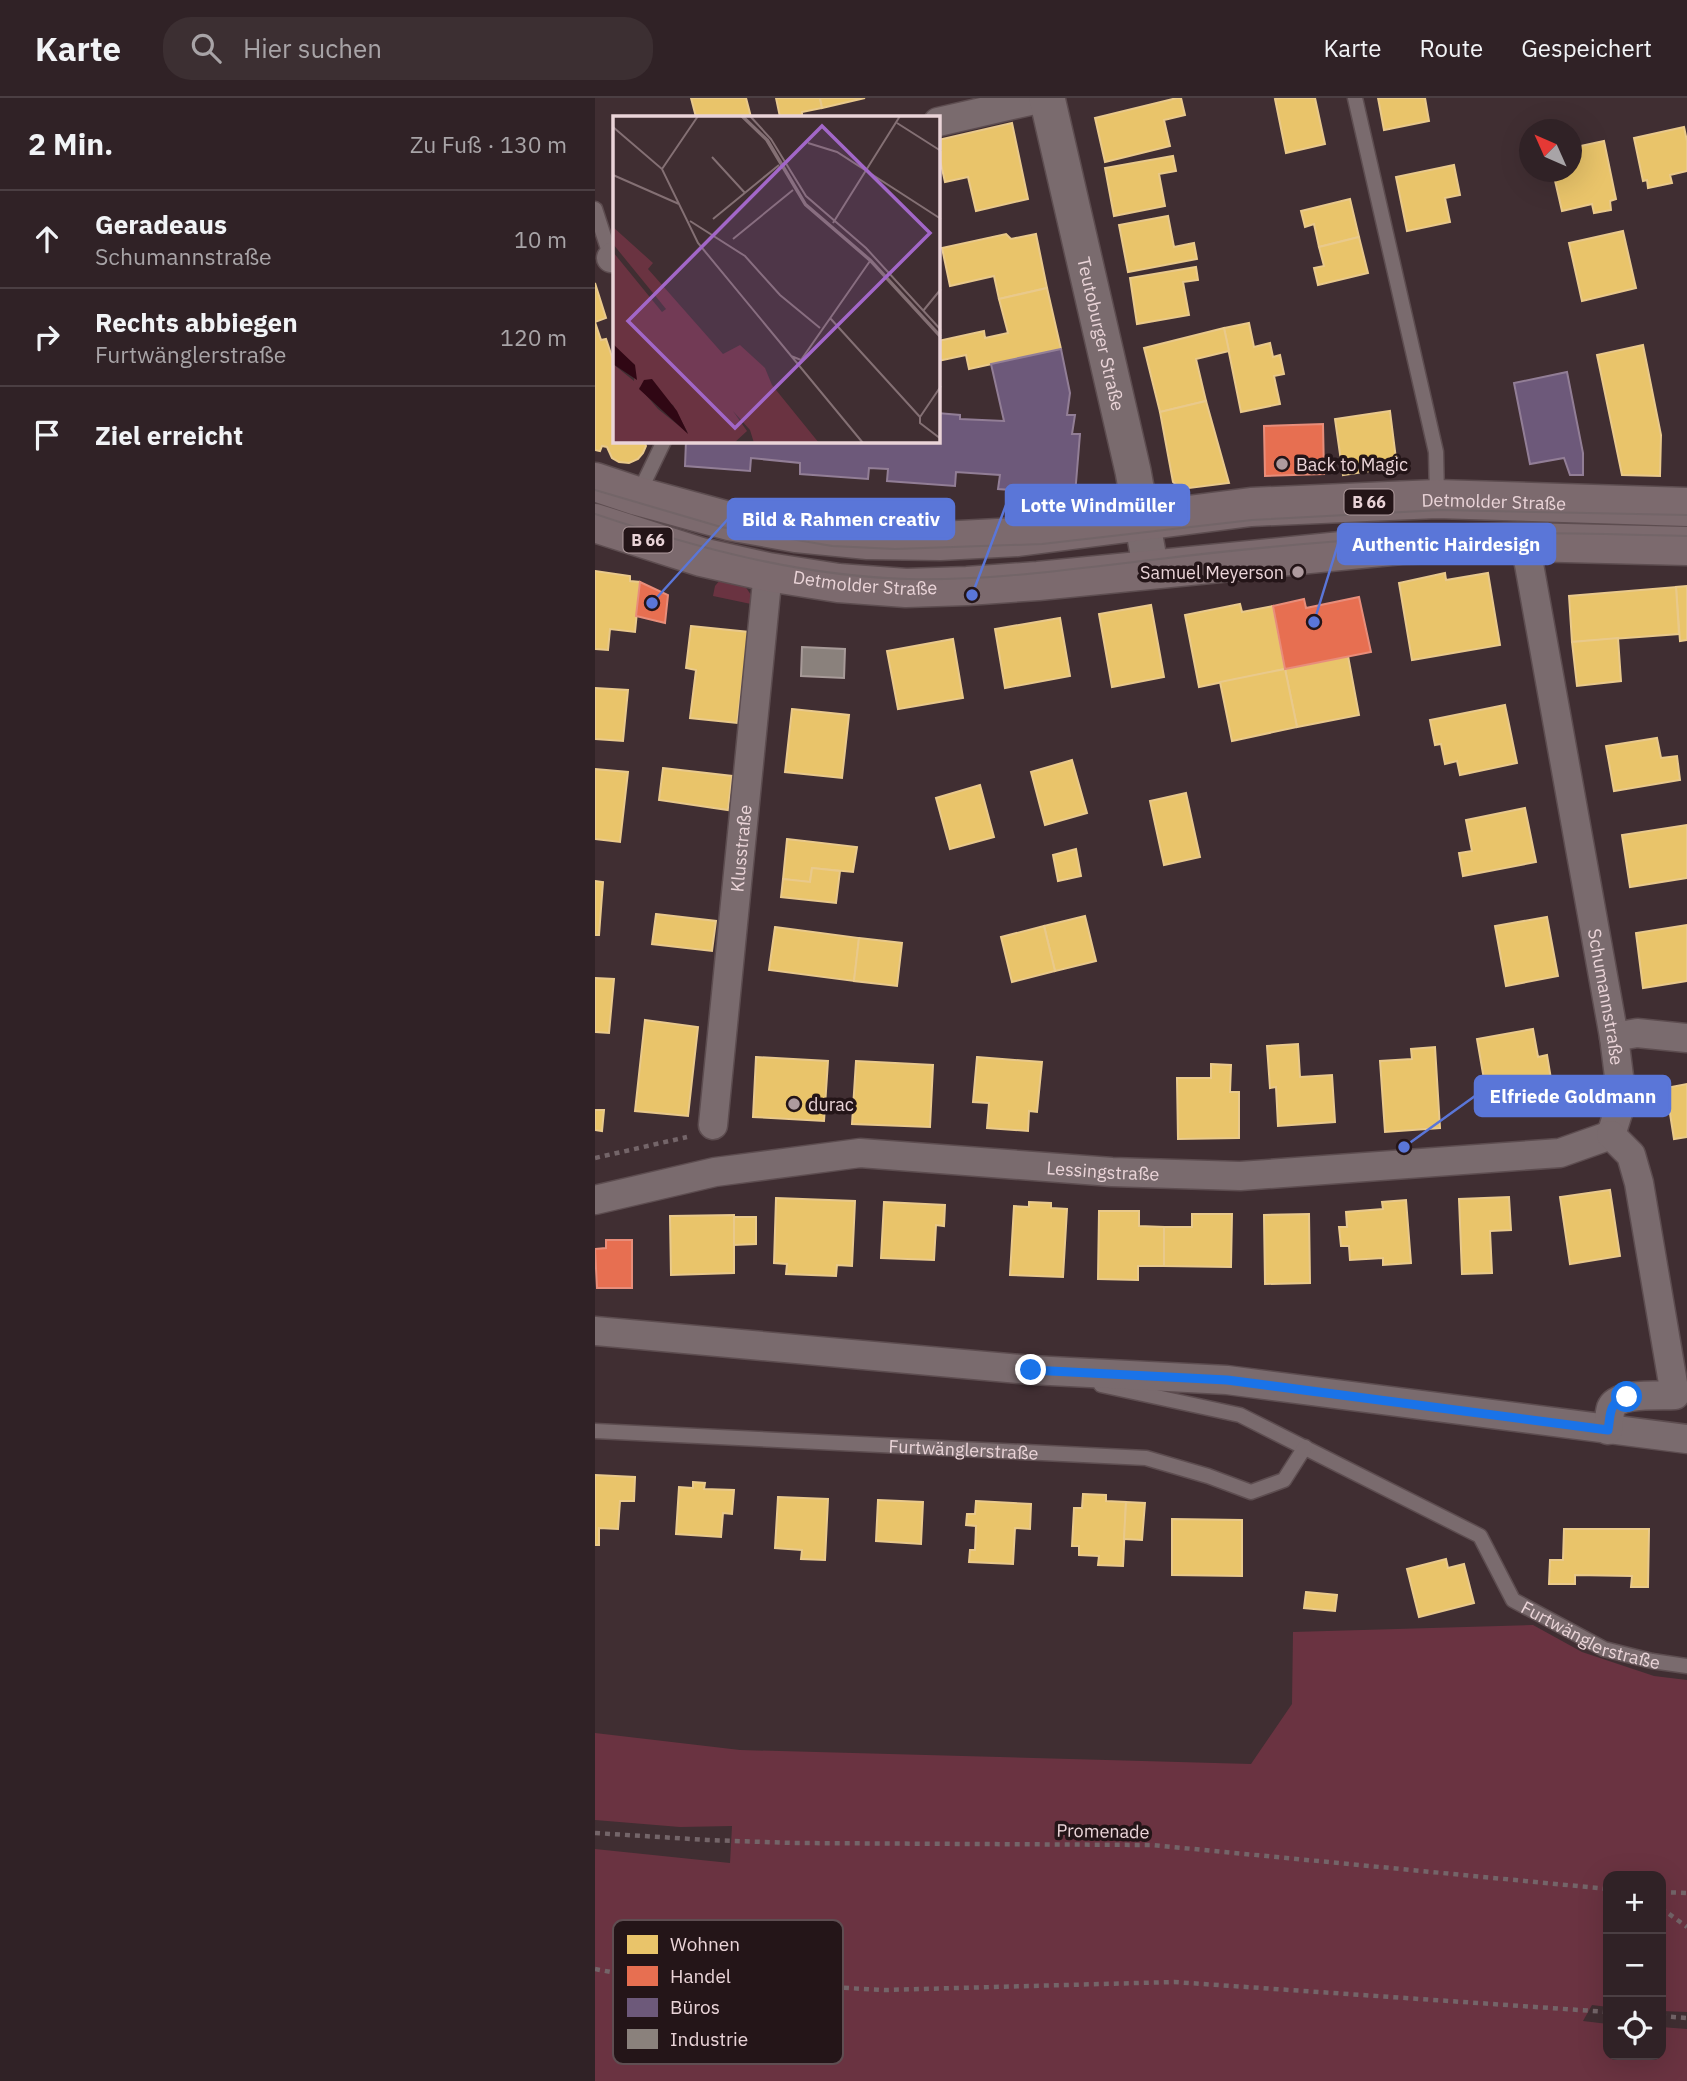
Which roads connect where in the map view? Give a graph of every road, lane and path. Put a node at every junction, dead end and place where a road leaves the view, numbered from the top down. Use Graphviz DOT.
graph roads {
  1 [pos="1045,98"];
  2 [pos="1355,98"];
  3 [pos="940,122"];
  4 [pos="595,209"];
  5 [pos="613,260"];
  6 [pos="663,443"];
  7 [pos="595,482"];
  8 [pos="637,496"];
  9 [pos="1437,499"];
  10 [pos="1687,507"];
  11 [pos="1142,522"];
  12 [pos="595,523"];
  13 [pos="1525,542"];
  14 [pos="1687,546"];
  15 [pos="1150,570"];
  16 [pos="768,572"];
  17 [pos="1614,1037"];
  18 [pos="1687,1038"];
  19 [pos="713,1125"];
  20 [pos="1611,1135"];
  21 [pos="595,1158"];
  22 [pos="595,1200"];
  23 [pos="595,1331"];
  24 [pos="1031,1370"];
  25 [pos="1608,1430"];
  26 [pos="595,1431"];
  27 [pos="1687,1439"];
  28 [pos="1305,1447"];
  29 [pos="1687,1666"];
  30 [pos="595,1833"];
  31 [pos="1603,1889"];
  32 [pos="1666,1892"];
  33 [pos="1687,1893"];
  34 [pos="1666,1912"];
  35 [pos="1687,1927"];
  36 [pos="595,1969"];
  37 [pos="613,1972"];
  38 [pos="843,1988"];
  39 [pos="1603,2012"];
  40 [pos="1666,2016"];
  41 [pos="1687,2018"];
  1 -- 3 [label="street"];
  1 -- 11 [label="street, Teutoburger Straße"];
  2 -- 9 [label="lane"];
  4 -- 5 [label="lane"];
  6 -- 8 [label="lane"];
  7 -- 8 [label="main road, Detmolder Straße / B 66"];
  8 -- 11 [label="main road, Detmolder Straße / B 66"];
  9 -- 10 [label="main road, Detmolder Straße / B 66"];
  9 -- 11 [label="main road, Detmolder Straße / B 66"];
  11 -- 15 [label="street, Teutoburger Straße"];
  12 -- 16 [label="main road, Detmolder Straße / B 66"];
  13 -- 14 [label="main road, Detmolder Straße / B 66"];
  13 -- 15 [label="main road, Detmolder Straße / B 66"];
  13 -- 17 [label="street, Schumannstraße"];
  15 -- 16 [label="main road, Detmolder Straße / B 66"];
  16 -- 19 [label="street, Klusstraße"];
  17 -- 18 [label="street"];
  17 -- 20 [label="street, Schumannstraße"];
  19 -- 21 [label="path"];
  20 -- 22 [label="street, Lessingstraße"];
  20 -- 25 [label="street"];
  23 -- 24 [label="street, Furtwänglerstraße"];
  24 -- 25 [label="street, Furtwänglerstraße"];
  24 -- 28 [label="lane, Furtwänglerstraße"];
  25 -- 27 [label="street, Furtwänglerstraße"];
  26 -- 28 [label="lane, Furtwänglerstraße"];
  28 -- 29 [label="lane, Furtwänglerstraße"];
  30 -- 31 [label="path, Promenade"];
  32 -- 33 [label="path"];
  34 -- 35 [label="path"];
  36 -- 37 [label="path"];
  38 -- 39 [label="path"];
  40 -- 41 [label="path"];
}
